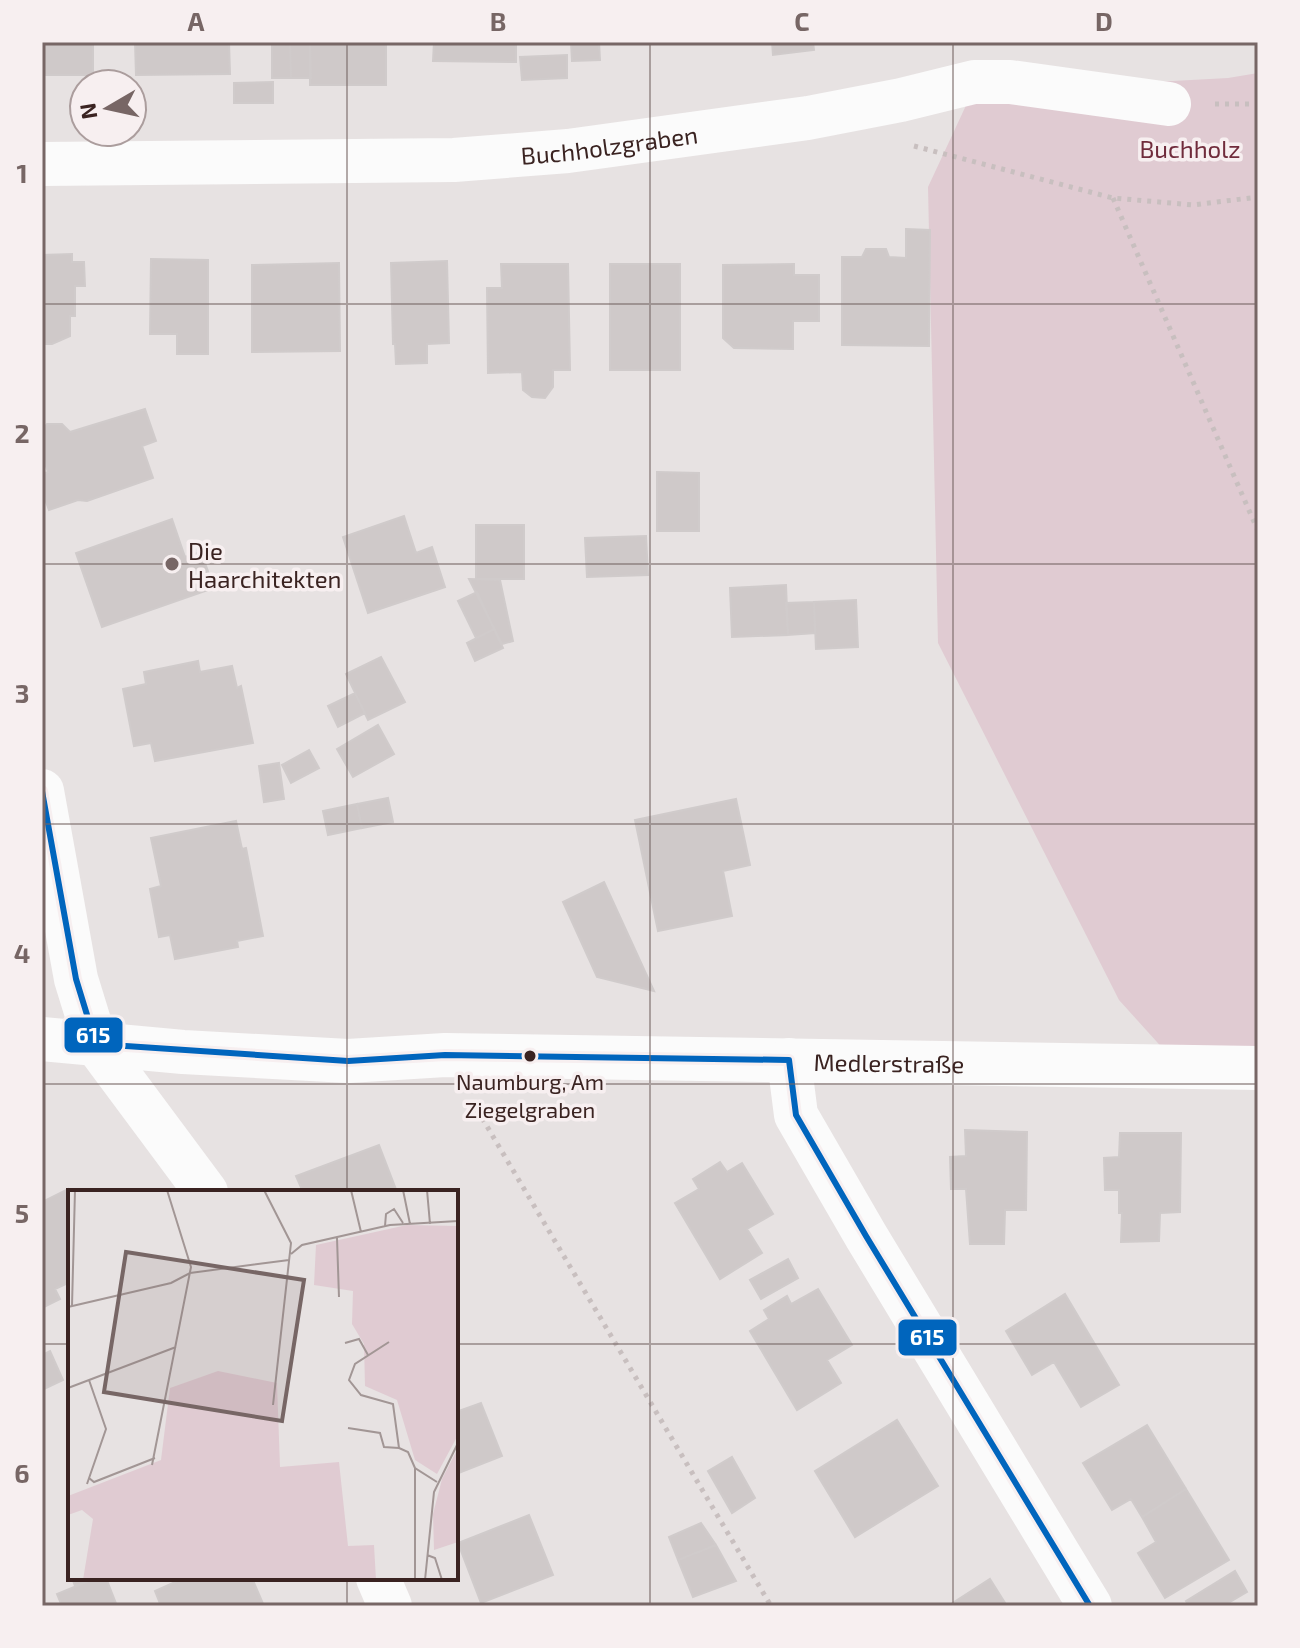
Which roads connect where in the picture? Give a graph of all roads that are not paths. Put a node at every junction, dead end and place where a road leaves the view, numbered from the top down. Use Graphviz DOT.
graph roads {
  1 [pos="1169,104"];
  2 [pos="42,164"];
  3 [pos="42,791"];
  4 [pos="42,1039"];
  5 [pos="96,1044"];
  6 [pos="789,1060"];
  7 [pos="1258,1068"];
  8 [pos="205,1190"];
  9 [pos="379,1580"];
  10 [pos="390,1606"];
  11 [pos="1090,1606"];
  1 -- 2 [label="street, Buchholzgraben"];
  3 -- 5 [label="street"];
  4 -- 5 [label="street, Medlerstraße"];
  5 -- 6 [label="street, Medlerstraße"];
  5 -- 8 [label="street"];
  6 -- 7 [label="street, Medlerstraße"];
  6 -- 11 [label="street"];
  9 -- 10 [label="street"];
}
